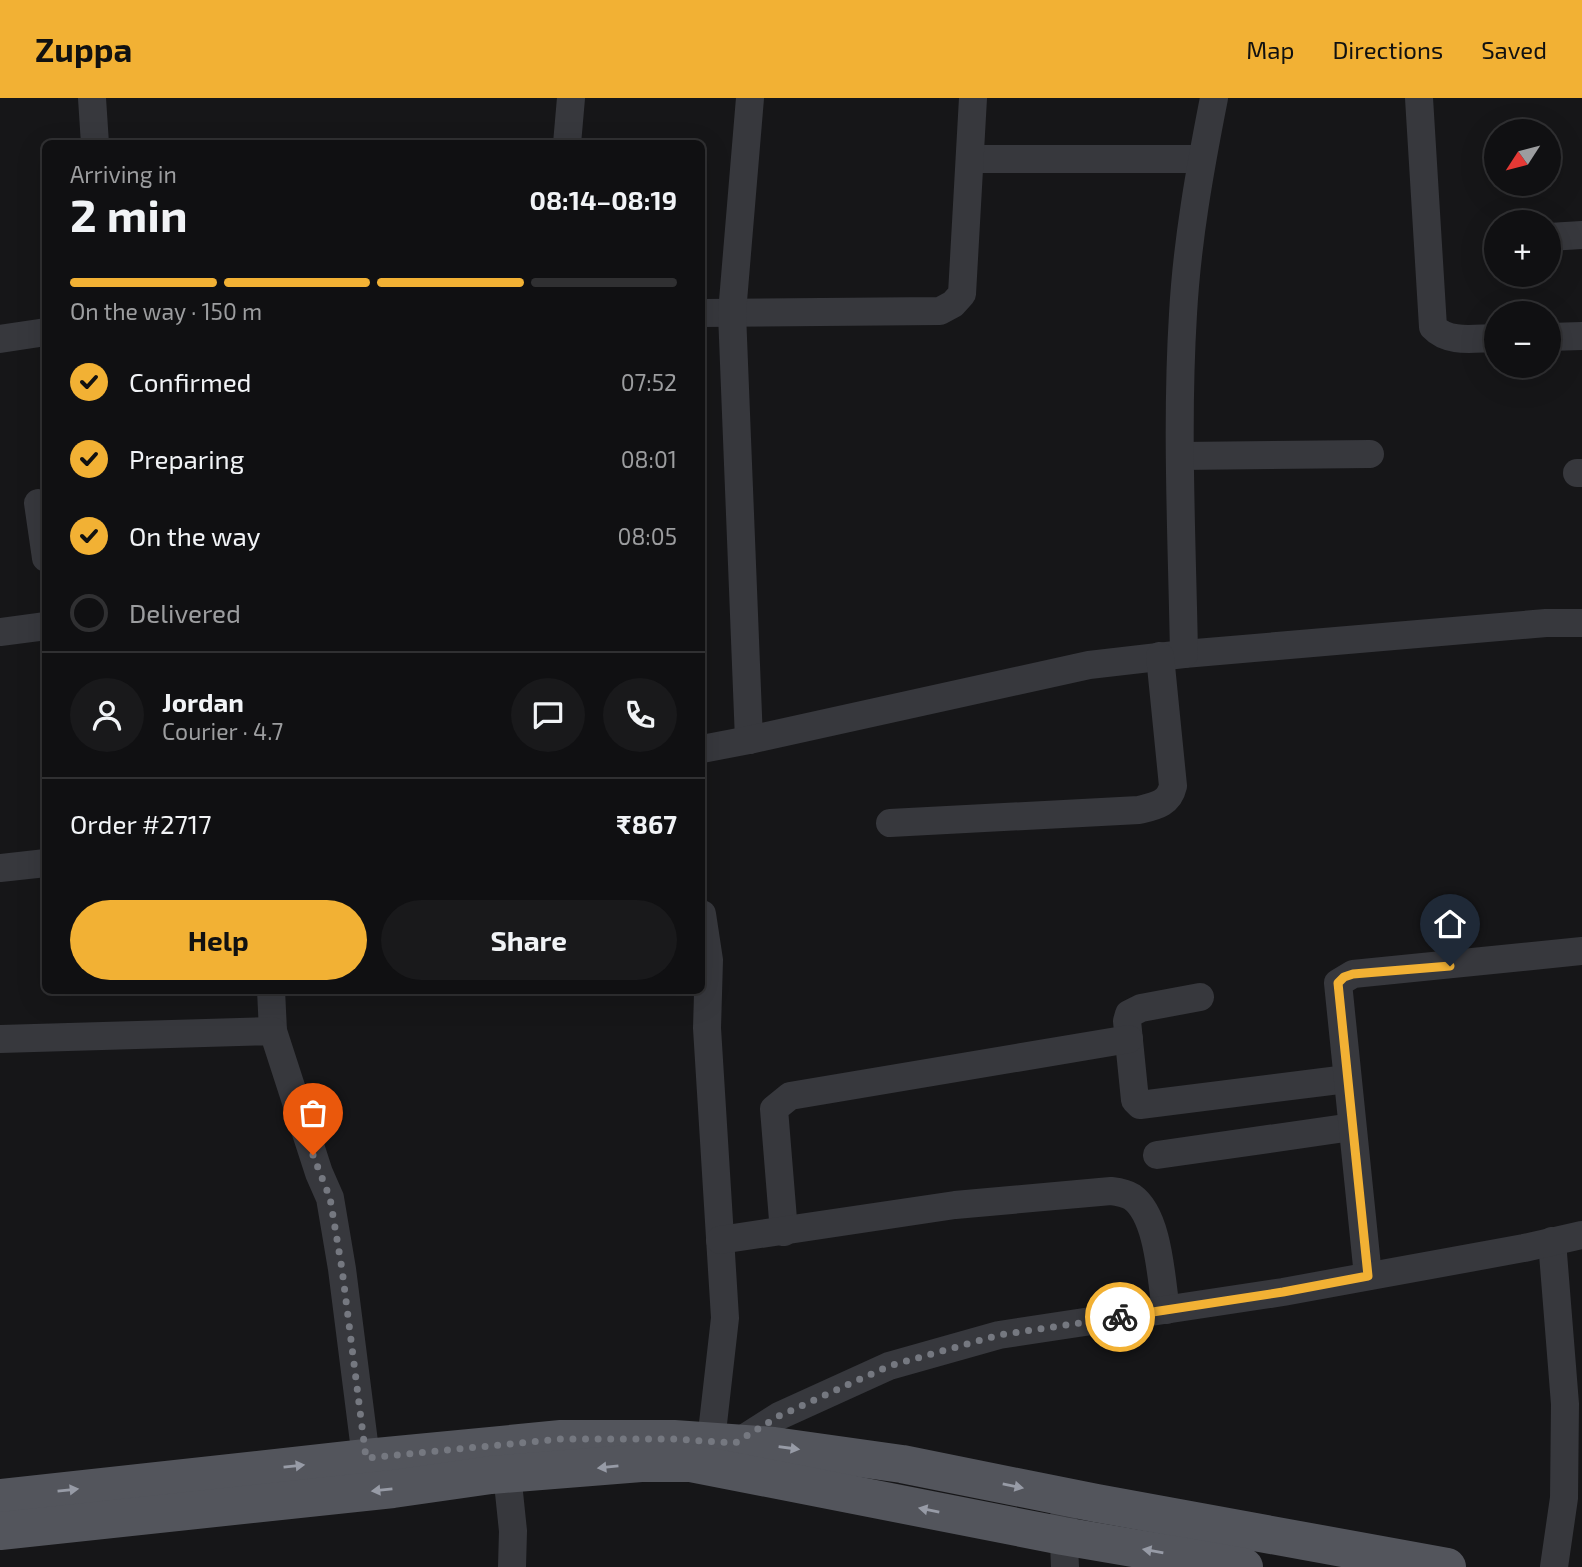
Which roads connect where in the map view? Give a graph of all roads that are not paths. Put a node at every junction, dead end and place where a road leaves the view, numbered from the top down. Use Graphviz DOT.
graph roads {
  1 [pos="92,98"];
  2 [pos="571,98"];
  3 [pos="750,98"];
  4 [pos="973,98"];
  5 [pos="1213,98"];
  6 [pos="1419,98"];
  7 [pos="95,140"];
  8 [pos="567,140"];
  9 [pos="970,159"];
  10 [pos="1202,159"];
  11 [pos="1582,235"];
  12 [pos="1561,236"];
  13 [pos="705,313"];
  14 [pos="732,313"];
  15 [pos="42,333"];
  16 [pos="1582,336"];
  17 [pos="1561,337"];
  18 [pos="1484,338"];
  19 [pos="0,339"];
  20 [pos="1370,454"];
  21 [pos="1180,456"];
  22 [pos="38,503"];
  23 [pos="42,530"];
  24 [pos="1582,623"];
  25 [pos="42,627"];
  26 [pos="0,632"];
  27 [pos="1172,655"];
  28 [pos="749,740"];
  29 [pos="705,747"];
  30 [pos="890,823"];
  31 [pos="42,863"];
  32 [pos="0,868"];
  33 [pos="705,934"];
  34 [pos="1582,951"];
  35 [pos="271,994"];
  36 [pos="1200,997"];
  37 [pos="273,1031"];
  38 [pos="0,1039"];
  39 [pos="1129,1039"];
  40 [pos="1347,1079"];
  41 [pos="1352,1127"];
  42 [pos="1157,1155"];
  43 [pos="784,1232"];
  44 [pos="1582,1235"];
  45 [pos="720,1240"];
  46 [pos="1552,1241"];
  47 [pos="1368,1276"];
  48 [pos="1166,1310"];
  49 [pos="718,1450"];
  50 [pos="366,1458"];
  51 [pos="506,1459"];
  52 [pos="1062,1496"];
  53 [pos="0,1498"];
  54 [pos="0,1531"];
  55 [pos="1064,1552"];
  56 [pos="1249,1560"];
  57 [pos="512,1567"];
  58 [pos="1447,1567"];
  59 [pos="1554,1567"];
  1 -- 7 [label="street"];
  2 -- 8 [label="street"];
  3 -- 14 [label="street"];
  4 -- 9 [label="street"];
  5 -- 10 [label="street"];
  6 -- 18 [label="street"];
  9 -- 10 [label="street"];
  9 -- 14 [label="street"];
  10 -- 21 [label="street"];
  11 -- 12 [label="street"];
  13 -- 14 [label="street"];
  14 -- 28 [label="street"];
  15 -- 19 [label="street"];
  16 -- 17 [label="street"];
  20 -- 21 [label="street"];
  21 -- 27 [label="street"];
  22 -- 23 [label="street"];
  24 -- 27 [label="street"];
  25 -- 26 [label="street"];
  27 -- 28 [label="street"];
  27 -- 30 [label="street"];
  28 -- 29 [label="street"];
  31 -- 32 [label="street"];
  33 -- 45 [label="street"];
  34 -- 40 [label="street"];
  35 -- 37 [label="street"];
  36 -- 39 [label="street"];
  37 -- 38 [label="street"];
  37 -- 50 [label="street"];
  39 -- 40 [label="street"];
  39 -- 43 [label="street"];
  40 -- 41 [label="street"];
  41 -- 42 [label="street"];
  41 -- 47 [label="street"];
  43 -- 45 [label="street"];
  43 -- 48 [label="street"];
  44 -- 46 [label="street"];
  45 -- 49 [label="street"];
  46 -- 47 [label="street"];
  46 -- 59 [label="street"];
  47 -- 48 [label="street"];
  48 -- 49 [label="street"];
  49 -- 51 [label="main road"];
  49 -- 52 [label="main road, one-way"];
  55 -- 49 [label="main road, one-way"];
  50 -- 51 [label="main road"];
  53 -- 50 [label="main road, one-way"];
  51 -- 54 [label="main road, one-way"];
  51 -- 57 [label="street"];
  52 -- 55 [label="street"];
  52 -- 56 [label="main road"];
  56 -- 55 [label="main road, one-way"];
  56 -- 58 [label="main road"];
}
